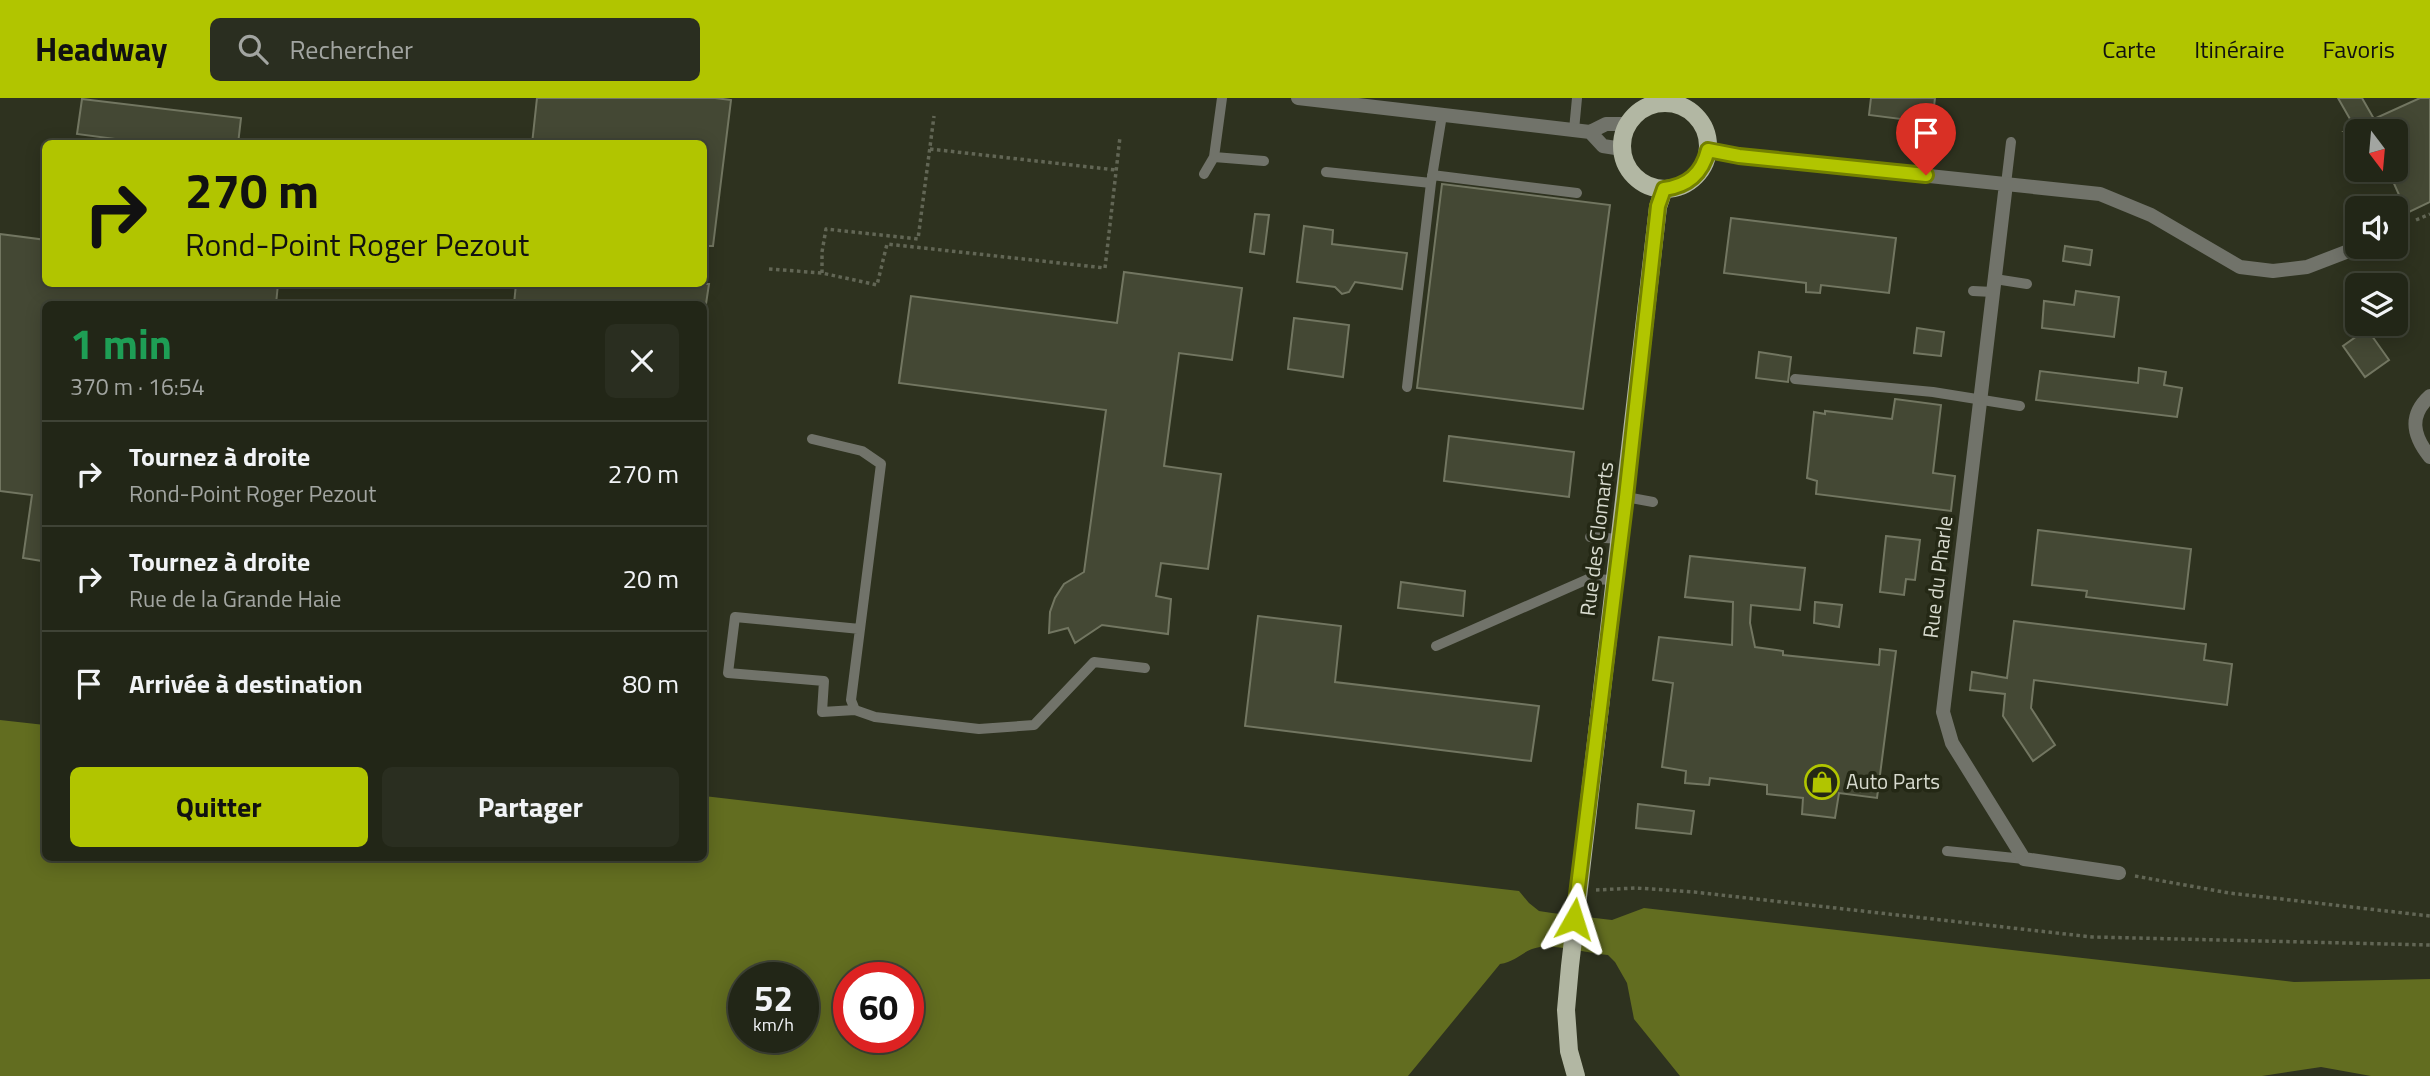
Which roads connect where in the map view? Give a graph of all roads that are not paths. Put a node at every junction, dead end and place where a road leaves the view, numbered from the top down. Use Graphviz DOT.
graph roads {
  1 [pos="1222,98"];
  2 [pos="1298,98"];
  3 [pos="1577,98"];
  4 [pos="1674,101"];
  5 [pos="1441,114"];
  6 [pos="1629,124"];
  7 [pos="1574,130"];
  8 [pos="1590,132"];
  9 [pos="2011,142"];
  10 [pos="1622,149"];
  11 [pos="1708,150"];
  12 [pos="1214,157"];
  13 [pos="1264,161"];
  14 [pos="1326,172"];
  15 [pos="1204,174"];
  16 [pos="1432,179"];
  17 [pos="2006,184"];
  18 [pos="1664,189"];
  19 [pos="1577,193"];
  20 [pos="2345,252"];
  21 [pos="2027,284"];
  22 [pos="1994,285"];
  23 [pos="1973,290"];
  24 [pos="1795,379"];
  25 [pos="1407,387"];
  26 [pos="2430,396"];
  27 [pos="1980,401"];
  28 [pos="2020,406"];
  29 [pos="812,439"];
  30 [pos="2430,457"];
  31 [pos="1626,497"];
  32 [pos="1653,502"];
  33 [pos="1590,537"];
  34 [pos="1620,539"];
  35 [pos="1615,580"];
  36 [pos="860,629"];
  37 [pos="1436,646"];
  38 [pos="1145,668"];
  39 [pos="855,710"];
  40 [pos="1947,851"];
  41 [pos="2024,859"];
  42 [pos="2119,873"];
  43 [pos="1576,1076"];
  1 -- 12 [label="lane"];
  2 -- 5 [label="street"];
  3 -- 7 [label="lane"];
  4 -- 6 [label="main road"];
  4 -- 11 [label="main road"];
  5 -- 7 [label="street"];
  5 -- 16 [label="lane"];
  6 -- 8 [label="street"];
  6 -- 10 [label="main road"];
  7 -- 8 [label="street"];
  8 -- 10 [label="street"];
  9 -- 17 [label="lane"];
  10 -- 18 [label="main road"];
  11 -- 17 [label="street"];
  11 -- 18 [label="main road"];
  12 -- 13 [label="lane"];
  12 -- 15 [label="lane"];
  14 -- 16 [label="lane"];
  16 -- 19 [label="lane"];
  16 -- 25 [label="lane"];
  17 -- 20 [label="street"];
  17 -- 22 [label="street, Rue du Pharle"];
  18 -- 31 [label="main road, Rue des Clomarts"];
  21 -- 22 [label="lane"];
  22 -- 23 [label="lane"];
  22 -- 27 [label="street, Rue du Pharle"];
  24 -- 27 [label="lane"];
  26 -- 30 [label="street"];
  27 -- 28 [label="lane"];
  27 -- 41 [label="street, Rue du Pharle"];
  29 -- 36 [label="lane"];
  31 -- 32 [label="lane"];
  31 -- 34 [label="main road, Rue des Clomarts"];
  33 -- 34 [label="lane"];
  34 -- 35 [label="main road, Rue des Clomarts"];
  35 -- 37 [label="lane"];
  35 -- 43 [label="main road, Rue des Clomarts"];
  36 -- 39 [label="lane"];
  36 -- 39 [label="lane"];
  38 -- 39 [label="lane"];
  40 -- 41 [label="lane"];
  41 -- 42 [label="street"];
}
